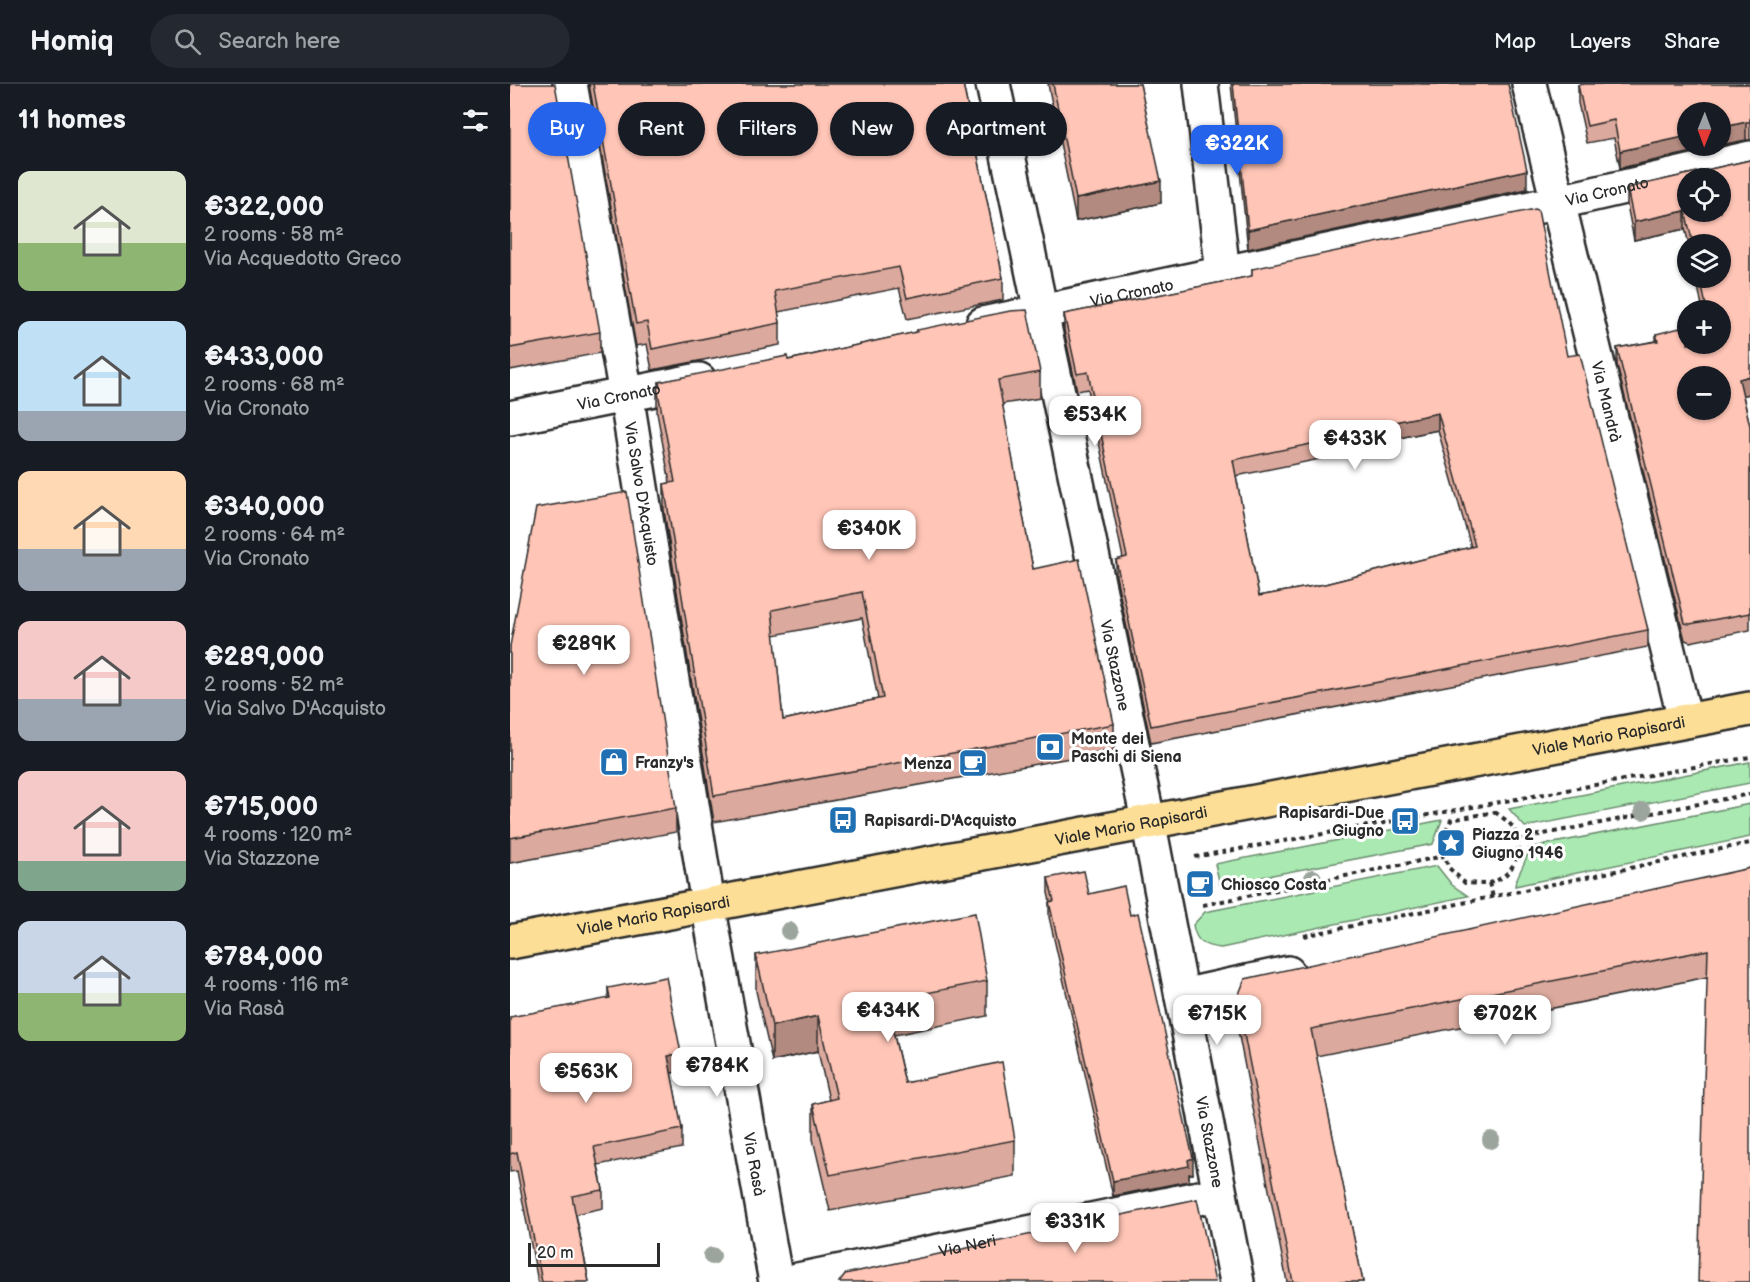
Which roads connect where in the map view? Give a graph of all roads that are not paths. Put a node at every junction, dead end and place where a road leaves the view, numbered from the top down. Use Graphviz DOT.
graph roads {
  1 [pos="570,84"];
  2 [pos="993,84"];
  3 [pos="1200,84"];
  4 [pos="1529,84"];
  5 [pos="1750,158"];
  6 [pos="1559,202"];
  7 [pos="1223,273"];
  8 [pos="1041,312"];
  9 [pos="949,330"];
  10 [pos="730,374"];
  11 [pos="626,394"];
  12 [pos="510,418"];
  13 [pos="1750,709"];
  14 [pos="1685,720"];
  15 [pos="1148,820"];
  16 [pos="708,904"];
  17 [pos="510,942"];
  18 [pos="1321,965"];
  19 [pos="1182,996"];
  20 [pos="1218,1194"];
  21 [pos="776,1282"];
  22 [pos="788,1282"];
  23 [pos="1237,1282"];
  1 -- 11 [label="street, Via Salvo D'Acquisto"];
  2 -- 8 [label="street, Via Stazzone"];
  3 -- 7 [label="street"];
  4 -- 6 [label="street, Via Mandrà"];
  5 -- 6 [label="street, Via Cronato"];
  6 -- 7 [label="street, Via Cronato"];
  6 -- 14 [label="street, Via Mandrà"];
  7 -- 8 [label="street, Via Cronato"];
  8 -- 9 [label="street, Via Cronato"];
  8 -- 15 [label="street, Via Stazzone"];
  10 -- 11 [label="street, Via Cronato"];
  11 -- 12 [label="street, Via Cronato"];
  11 -- 16 [label="street, Via Salvo D'Acquisto"];
  13 -- 14 [label="main road, Viale Mario Rapisardi"];
  14 -- 15 [label="main road, Viale Mario Rapisardi"];
  15 -- 16 [label="main road, Viale Mario Rapisardi"];
  15 -- 19 [label="street, Via Stazzone"];
  16 -- 17 [label="main road, Viale Mario Rapisardi"];
  16 -- 21 [label="street, Via Rasà"];
  18 -- 19 [label="street"];
  19 -- 20 [label="street, Via Stazzone"];
  20 -- 22 [label="street, Via Neri"];
  20 -- 23 [label="street, Via Stazzone"];
}
